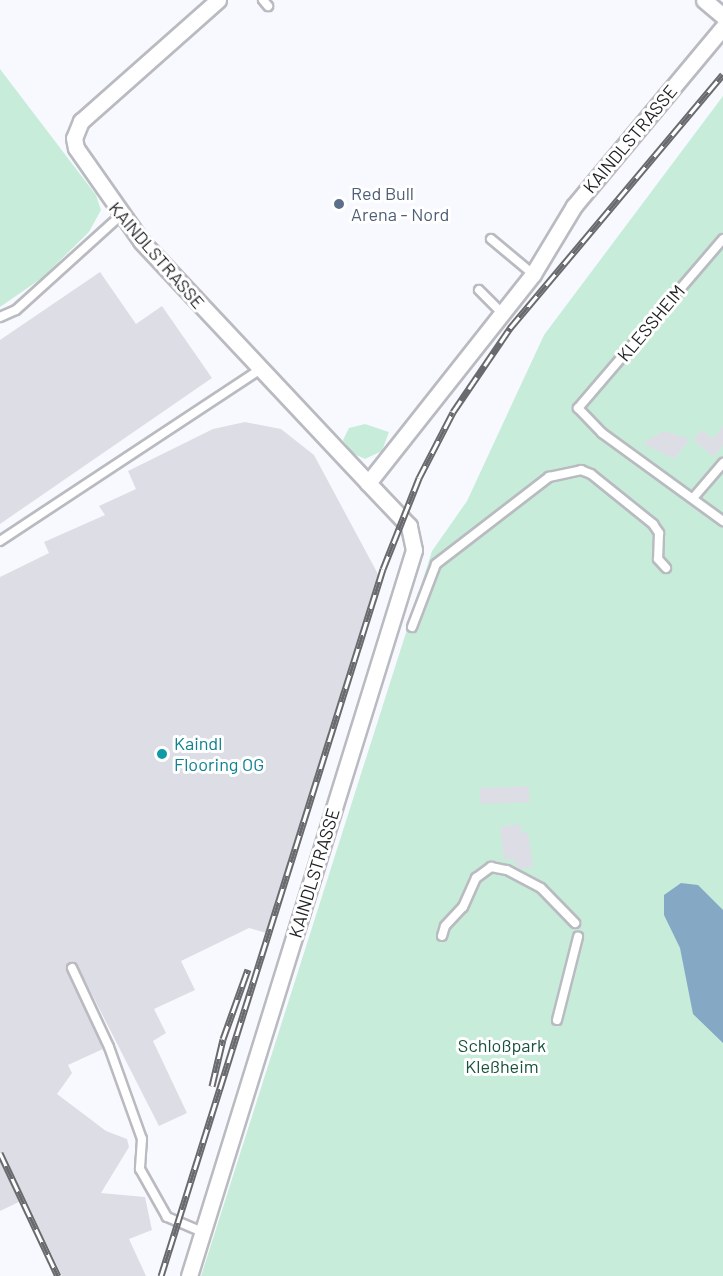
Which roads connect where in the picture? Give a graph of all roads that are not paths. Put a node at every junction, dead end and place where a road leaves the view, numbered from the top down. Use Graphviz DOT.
graph roads {
  1 [pos="218,0"];
  2 [pos="704,0"];
  3 [pos="723,16"];
  4 [pos="723,27"];
  5 [pos="120,216"];
  6 [pos="723,238"];
  7 [pos="491,239"];
  8 [pos="533,274"];
  9 [pos="479,290"];
  10 [pos="502,313"];
  11 [pos="0,317"];
  12 [pos="261,369"];
  13 [pos="723,463"];
  14 [pos="368,483"];
  15 [pos="694,497"];
  16 [pos="723,521"];
  17 [pos="0,541"];
  18 [pos="666,568"];
  19 [pos="412,627"];
  20 [pos="575,923"];
  21 [pos="442,936"];
  22 [pos="578,938"];
  23 [pos="72,968"];
  24 [pos="557,1020"];
  25 [pos="203,1232"];
  26 [pos="189,1276"];
  1 -- 5 [label="street, KAINDLSTRASSE"];
  2 -- 3 [label="street"];
  4 -- 8 [label="street, KAINDLSTRASSE"];
  5 -- 11 [label="lane"];
  5 -- 12 [label="street, KAINDLSTRASSE"];
  6 -- 15 [label="lane, KLESSHEIM"];
  7 -- 8 [label="lane"];
  8 -- 10 [label="street, KAINDLSTRASSE"];
  9 -- 10 [label="lane"];
  10 -- 14 [label="street, KAINDLSTRASSE"];
  12 -- 14 [label="street, KAINDLSTRASSE"];
  12 -- 17 [label="lane"];
  13 -- 15 [label="lane"];
  14 -- 25 [label="street, KAINDLSTRASSE"];
  15 -- 16 [label="lane"];
  18 -- 19 [label="lane"];
  20 -- 21 [label="lane"];
  22 -- 24 [label="lane"];
  23 -- 25 [label="lane"];
  25 -- 26 [label="street, KAINDLSTRASSE"];
}
